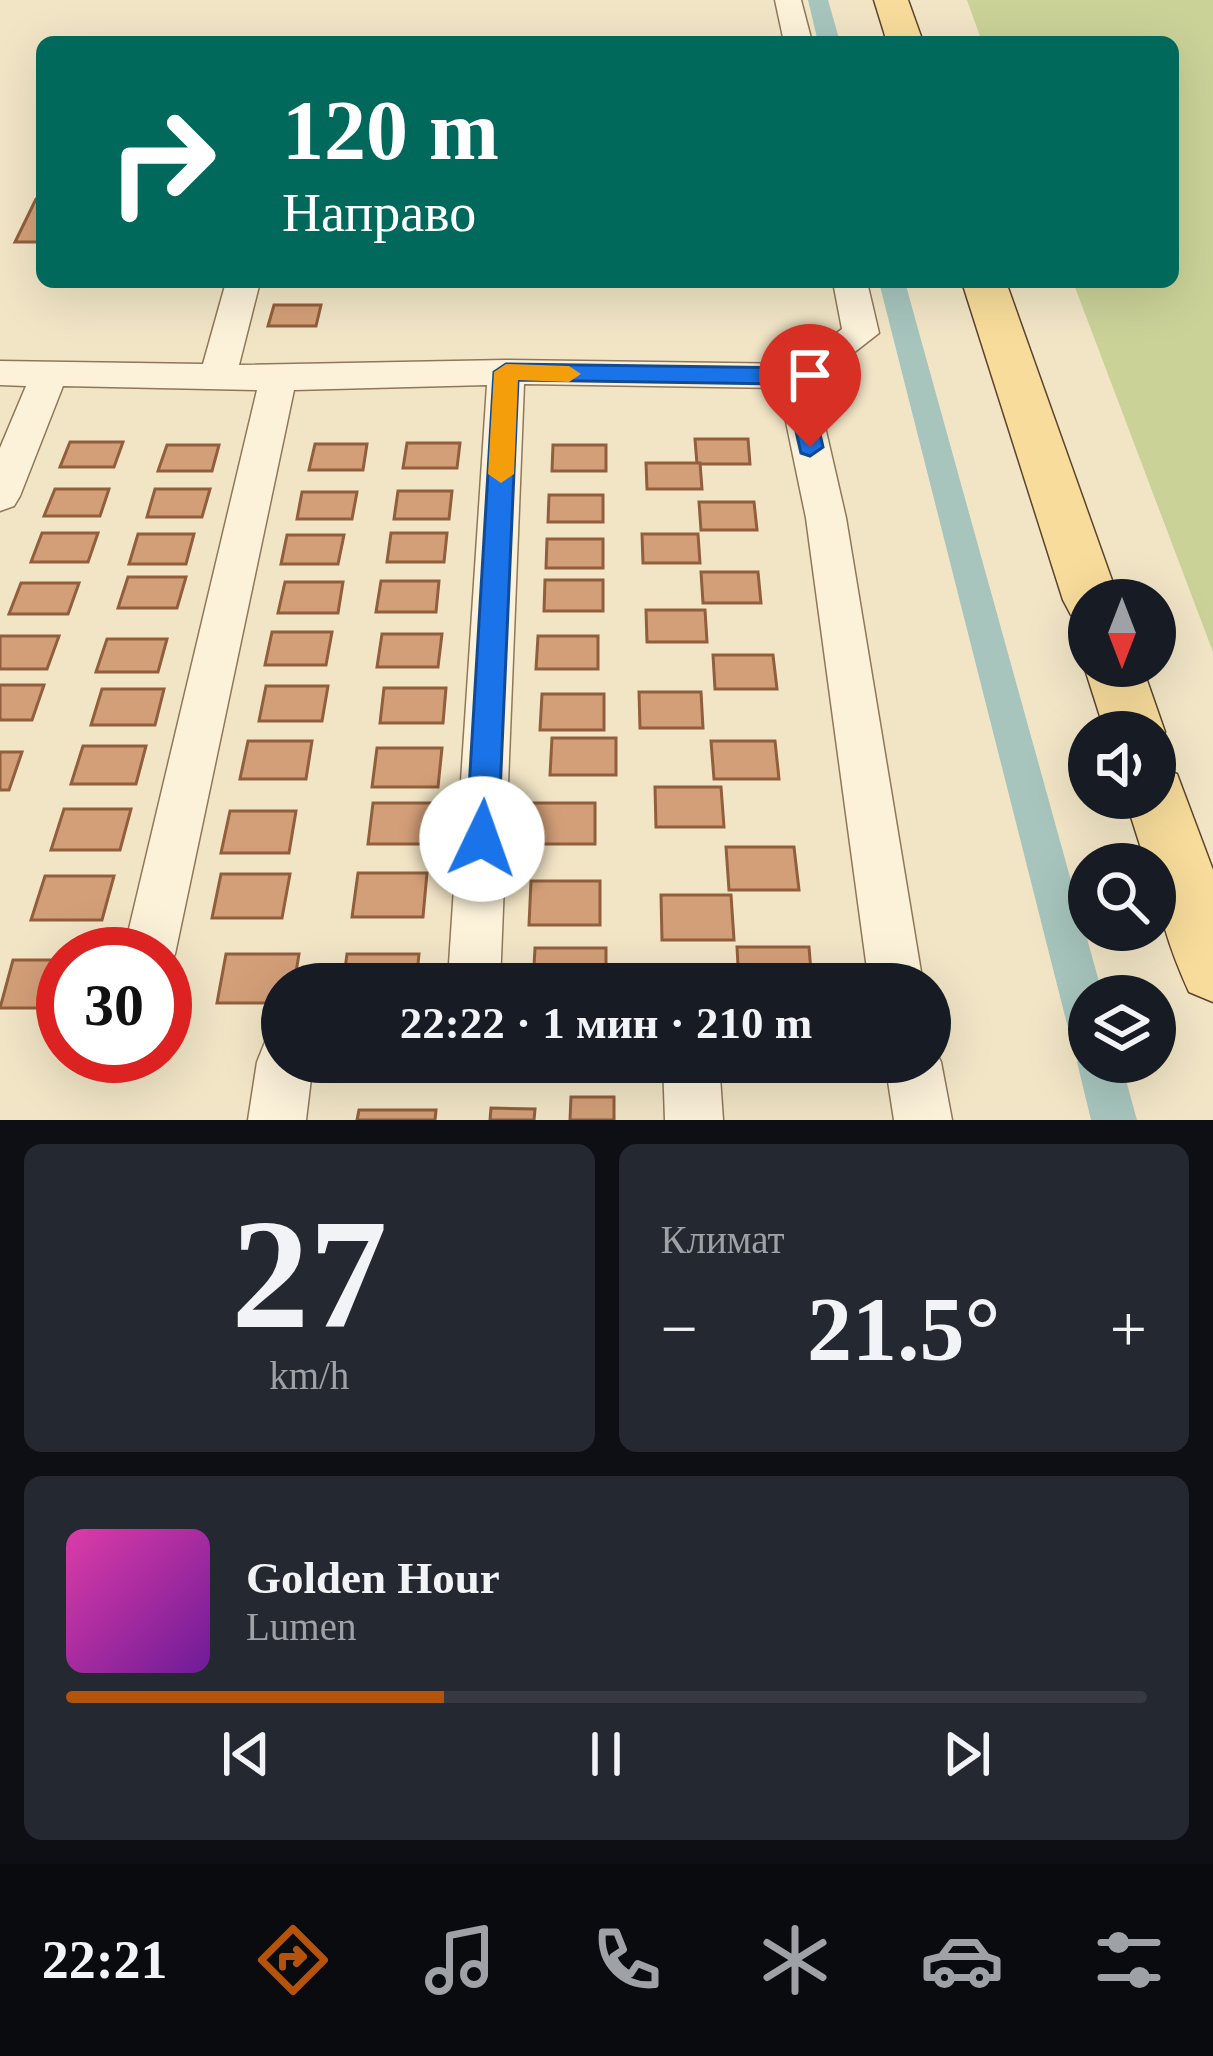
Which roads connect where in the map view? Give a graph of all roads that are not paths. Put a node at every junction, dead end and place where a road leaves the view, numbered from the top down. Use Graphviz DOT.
graph roads {
  1 [pos="788,0"];
  2 [pos="891,0"];
  3 [pos="797,36"];
  4 [pos="903,36"];
  5 [pos="241,288"];
  6 [pos="851,288"];
  7 [pos="986,288"];
  8 [pos="506,372"];
  9 [pos="0,373"];
  10 [pos="50,374"];
  11 [pos="795,376"];
  12 [pos="218,377"];
  13 [pos="278,378"];
  14 [pos="0,496"];
  15 [pos="1084,579"];
  16 [pos="1163,819"];
  17 [pos="155,927"];
  18 [pos="476,963"];
  19 [pos="893,963"];
  20 [pos="1213,969"];
  21 [pos="282,1083"];
  22 [pos="692,1083"];
  23 [pos="917,1083"];
  24 [pos="277,1120"];
  25 [pos="694,1120"];
  26 [pos="923,1120"];
  1 -- 3 [label="street"];
  2 -- 4 [label="main road"];
  5 -- 12 [label="street"];
  6 -- 11 [label="street"];
  7 -- 15 [label="main road"];
  8 -- 11 [label="street"];
  8 -- 13 [label="street"];
  8 -- 18 [label="street"];
  9 -- 10 [label="street"];
  10 -- 12 [label="street"];
  10 -- 14 [label="street"];
  11 -- 19 [label="street"];
  12 -- 13 [label="street"];
  13 -- 17 [label="street"];
  16 -- 20 [label="main road"];
  21 -- 24 [label="street"];
  22 -- 25 [label="street"];
  23 -- 26 [label="street"];
}
